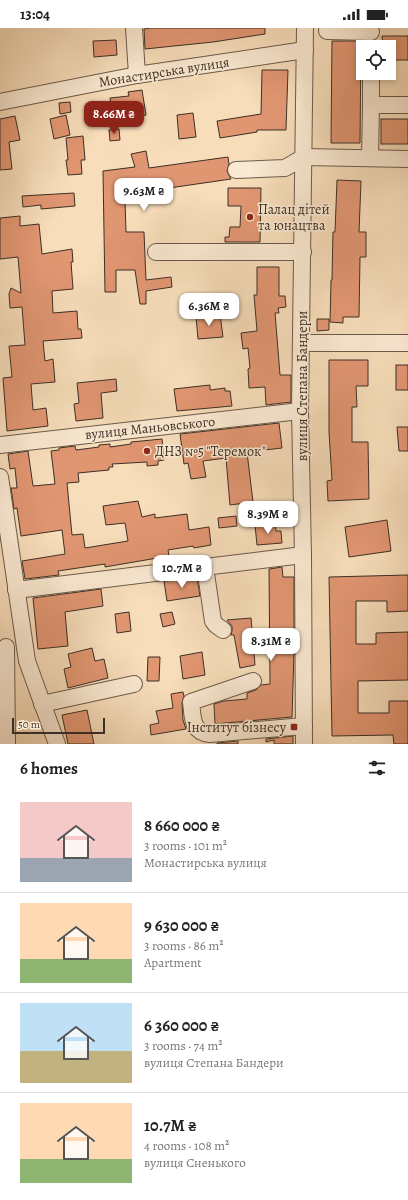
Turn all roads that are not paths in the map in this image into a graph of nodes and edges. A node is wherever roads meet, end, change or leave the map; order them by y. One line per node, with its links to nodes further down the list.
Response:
1 (134, 28): 6 (street)
2 (304, 28): 5 (street, вулиця Степана Бандери)
3 (328, 31): 4 (street)
4 (372, 36)
5 (304, 50): 6 (street, Монастирська вулиця); 11 (street, вулиця Степана Бандери)
6 (137, 75): 8 (street, Монастирська вулиця)
7 (371, 80): 9 (street)
8 (0, 102)
9 (371, 105): 10 (street); 12 (street)
10 (408, 105)
11 (304, 156): 12 (street); 14 (street); 16 (street, вулиця Степана Бандери)
12 (370, 158): 13 (street)
13 (408, 159)
14 (236, 170)
15 (156, 252): 16 (street)
16 (303, 252): 17 (street, вулиця Степана Бандери)
17 (301, 343): 18 (street); 19 (street, вулиця Степана Бандери)
18 (408, 343)
19 (300, 411): 20 (street, вулиця Маньовського); 23 (street, вулиця Степана Бандери)
20 (0, 445)
21 (0, 477): 22 (street)
22 (1, 497): 25 (street)
23 (303, 555): 24 (street); 32 (street, вулиця Степана Бандери)
24 (205, 567): 25 (street); 26 (street)
25 (16, 590): 28 (street)
26 (223, 630)
27 (3, 647): 28 (street); 33 (street)
28 (25, 647): 31 (street)
29 (253, 680): 32 (street)
30 (134, 684): 31 (street)
31 (42, 704): 34 (street)
32 (304, 726): 35 (street, вулиця Степана Бандери)
33 (7, 744)
34 (57, 744)
35 (304, 744)

